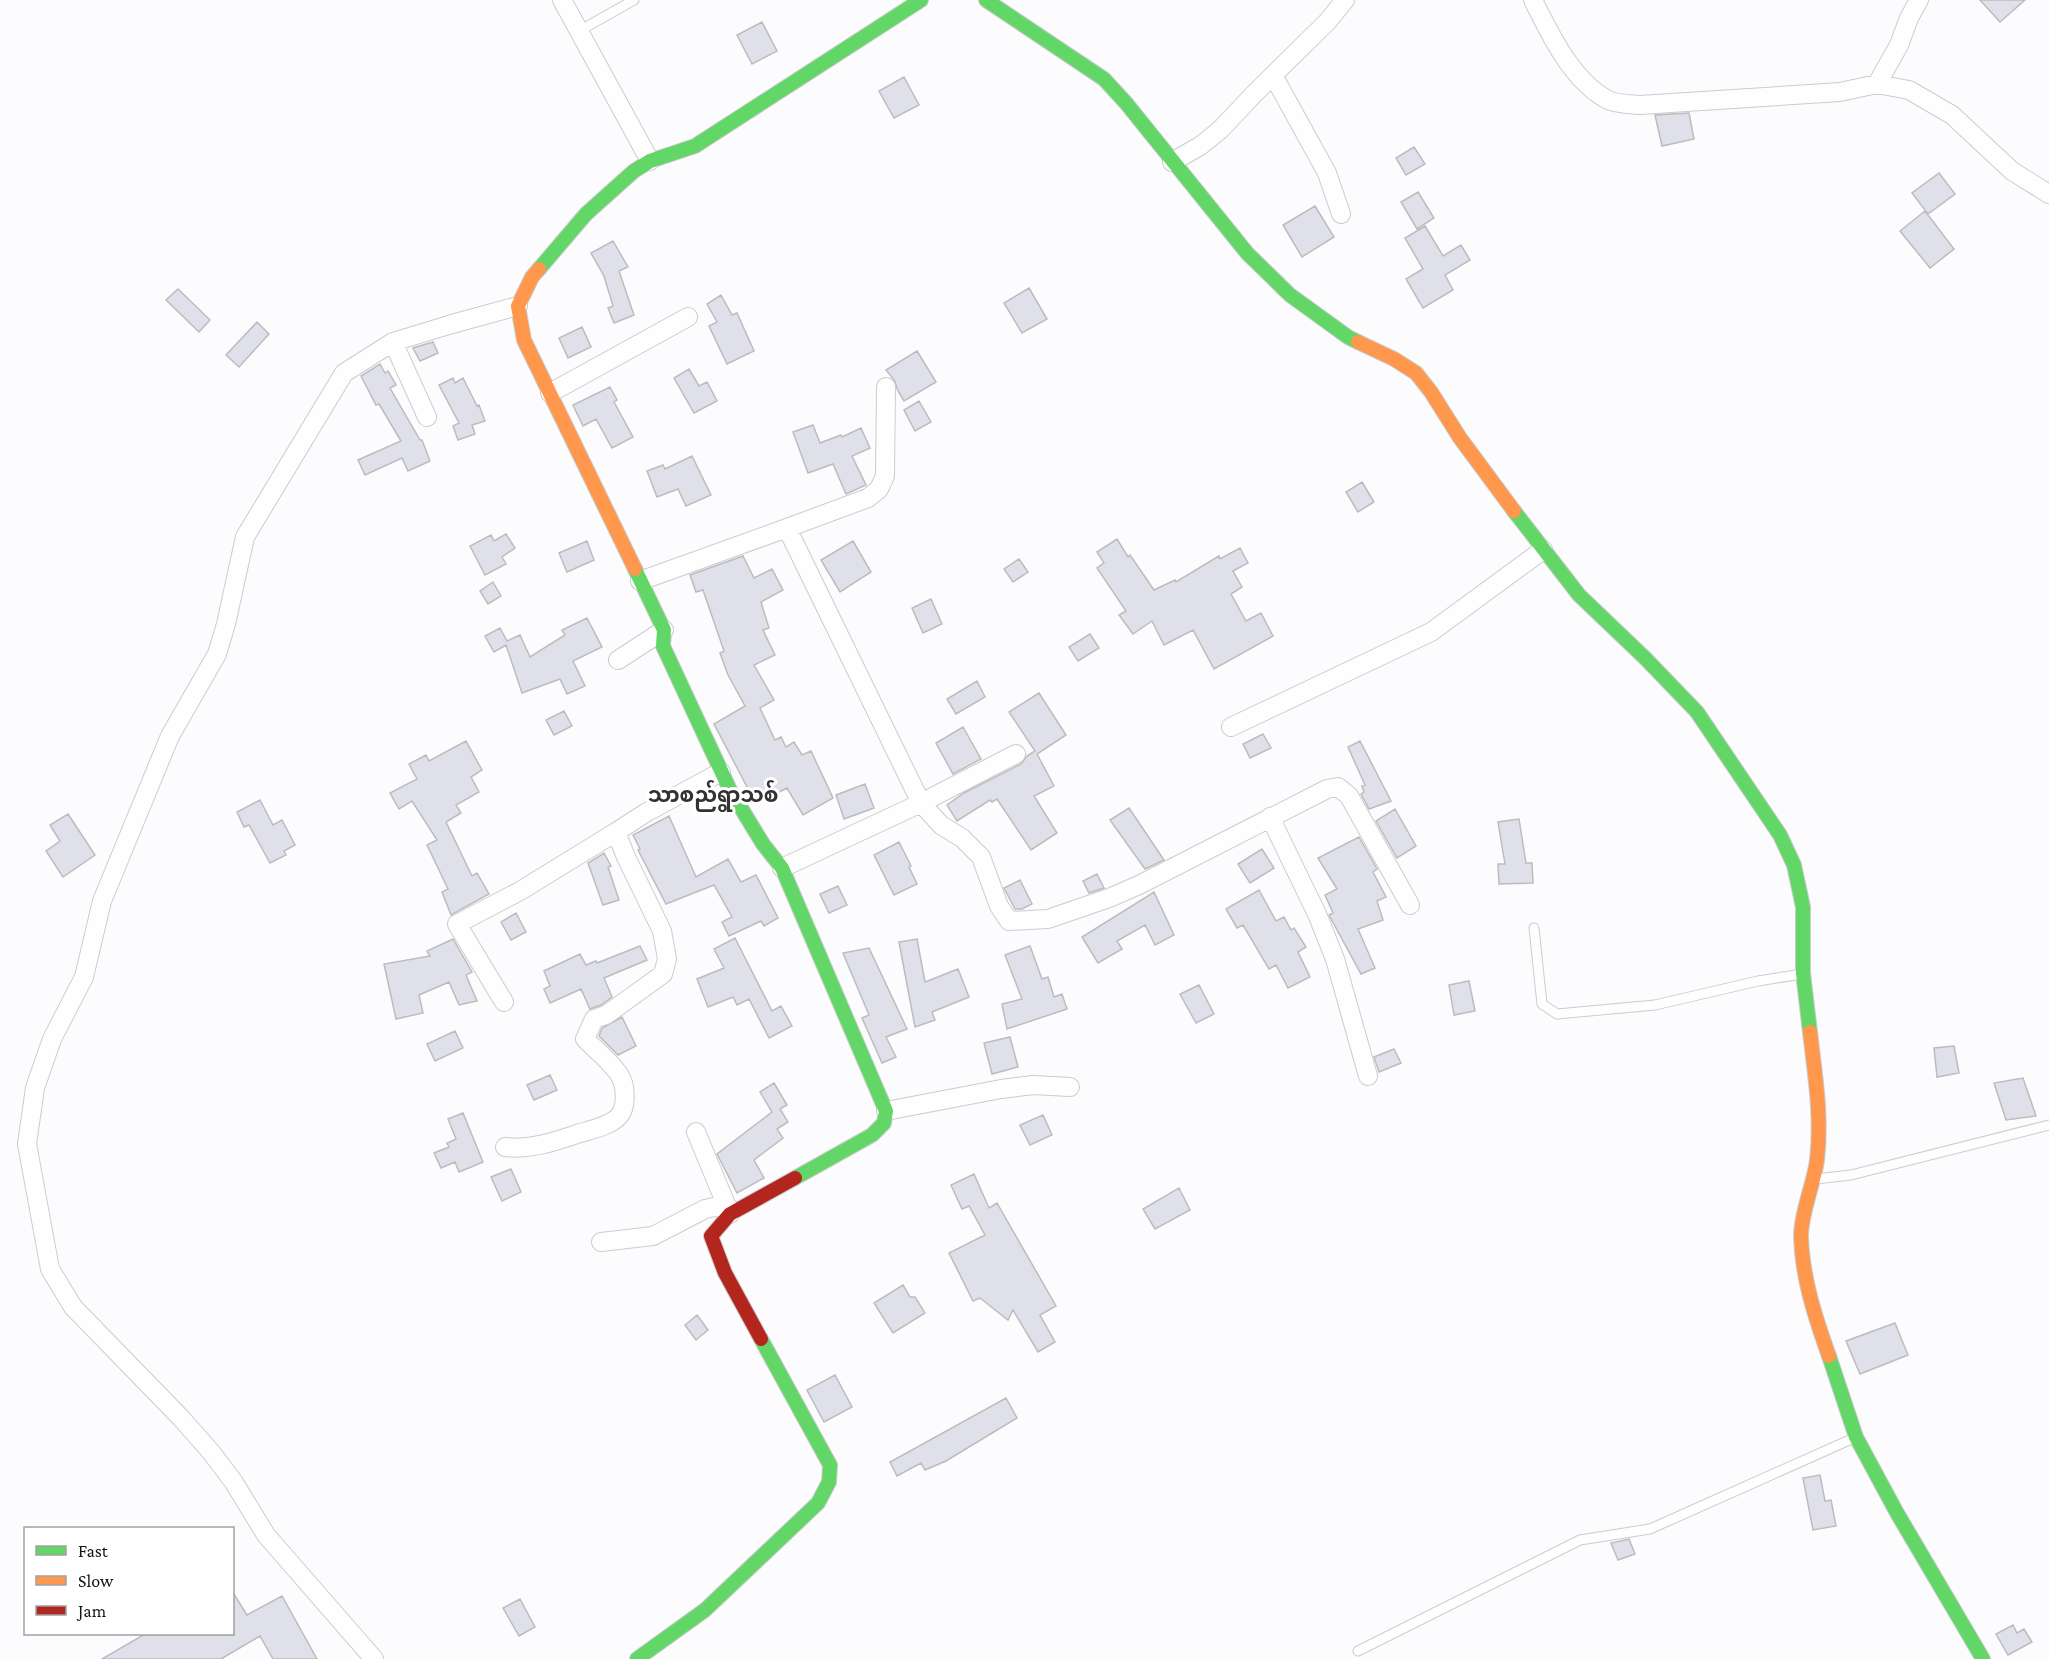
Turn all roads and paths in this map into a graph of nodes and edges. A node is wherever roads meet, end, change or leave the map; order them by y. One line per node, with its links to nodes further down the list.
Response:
1 (562, 0): 8 (street)
2 (634, 0): 8 (lane)
3 (921, 0): 11 (street)
4 (986, 0): 12 (street)
5 (1345, 0): 9 (street)
6 (1533, 0): 10 (street)
7 (1919, 0): 10 (street)
8 (579, 31): 11 (street)
9 (1273, 75): 12 (street); 14 (street)
10 (1877, 84): 13 (street)
11 (650, 161): 15 (street)
12 (1172, 162): 22 (street)
13 (2049, 194)
14 (1341, 214)
15 (518, 306): 17 (street); 19 (street)
16 (688, 317): 19 (street)
17 (393, 342): 20 (street); 48 (street)
18 (886, 387): 21 (street)
19 (550, 393): 23 (street)
20 (427, 417)
21 (787, 528): 23 (street); 29 (street)
22 (1543, 550): 26 (street); 35 (street)
23 (640, 581): 24 (street)
24 (664, 630): 25 (street); 28 (street)
25 (618, 660)
26 (1231, 727)
27 (1016, 754): 29 (street)
28 (721, 772): 31 (street); 32 (street)
29 (921, 802): 30 (street); 32 (street)
30 (1270, 817): 33 (street); 37 (street)
31 (616, 832): 36 (street); 42 (street)
32 (782, 868): 39 (street)
33 (1410, 905)
34 (1534, 928): 35 (lane)
35 (1803, 973): 43 (street)
36 (504, 1002)
37 (1368, 1076)
38 (1070, 1087): 39 (street)
39 (886, 1111): 44 (street)
40 (2049, 1125): 43 (lane)
41 (696, 1132): 44 (street)
42 (505, 1147)
43 (1813, 1179): 46 (street)
44 (729, 1211): 45 (street); 49 (street)
45 (602, 1242)
46 (1856, 1437): 47 (lane); 50 (street)
47 (1358, 1651)
48 (374, 1659)
49 (637, 1659)
50 (1983, 1659)

